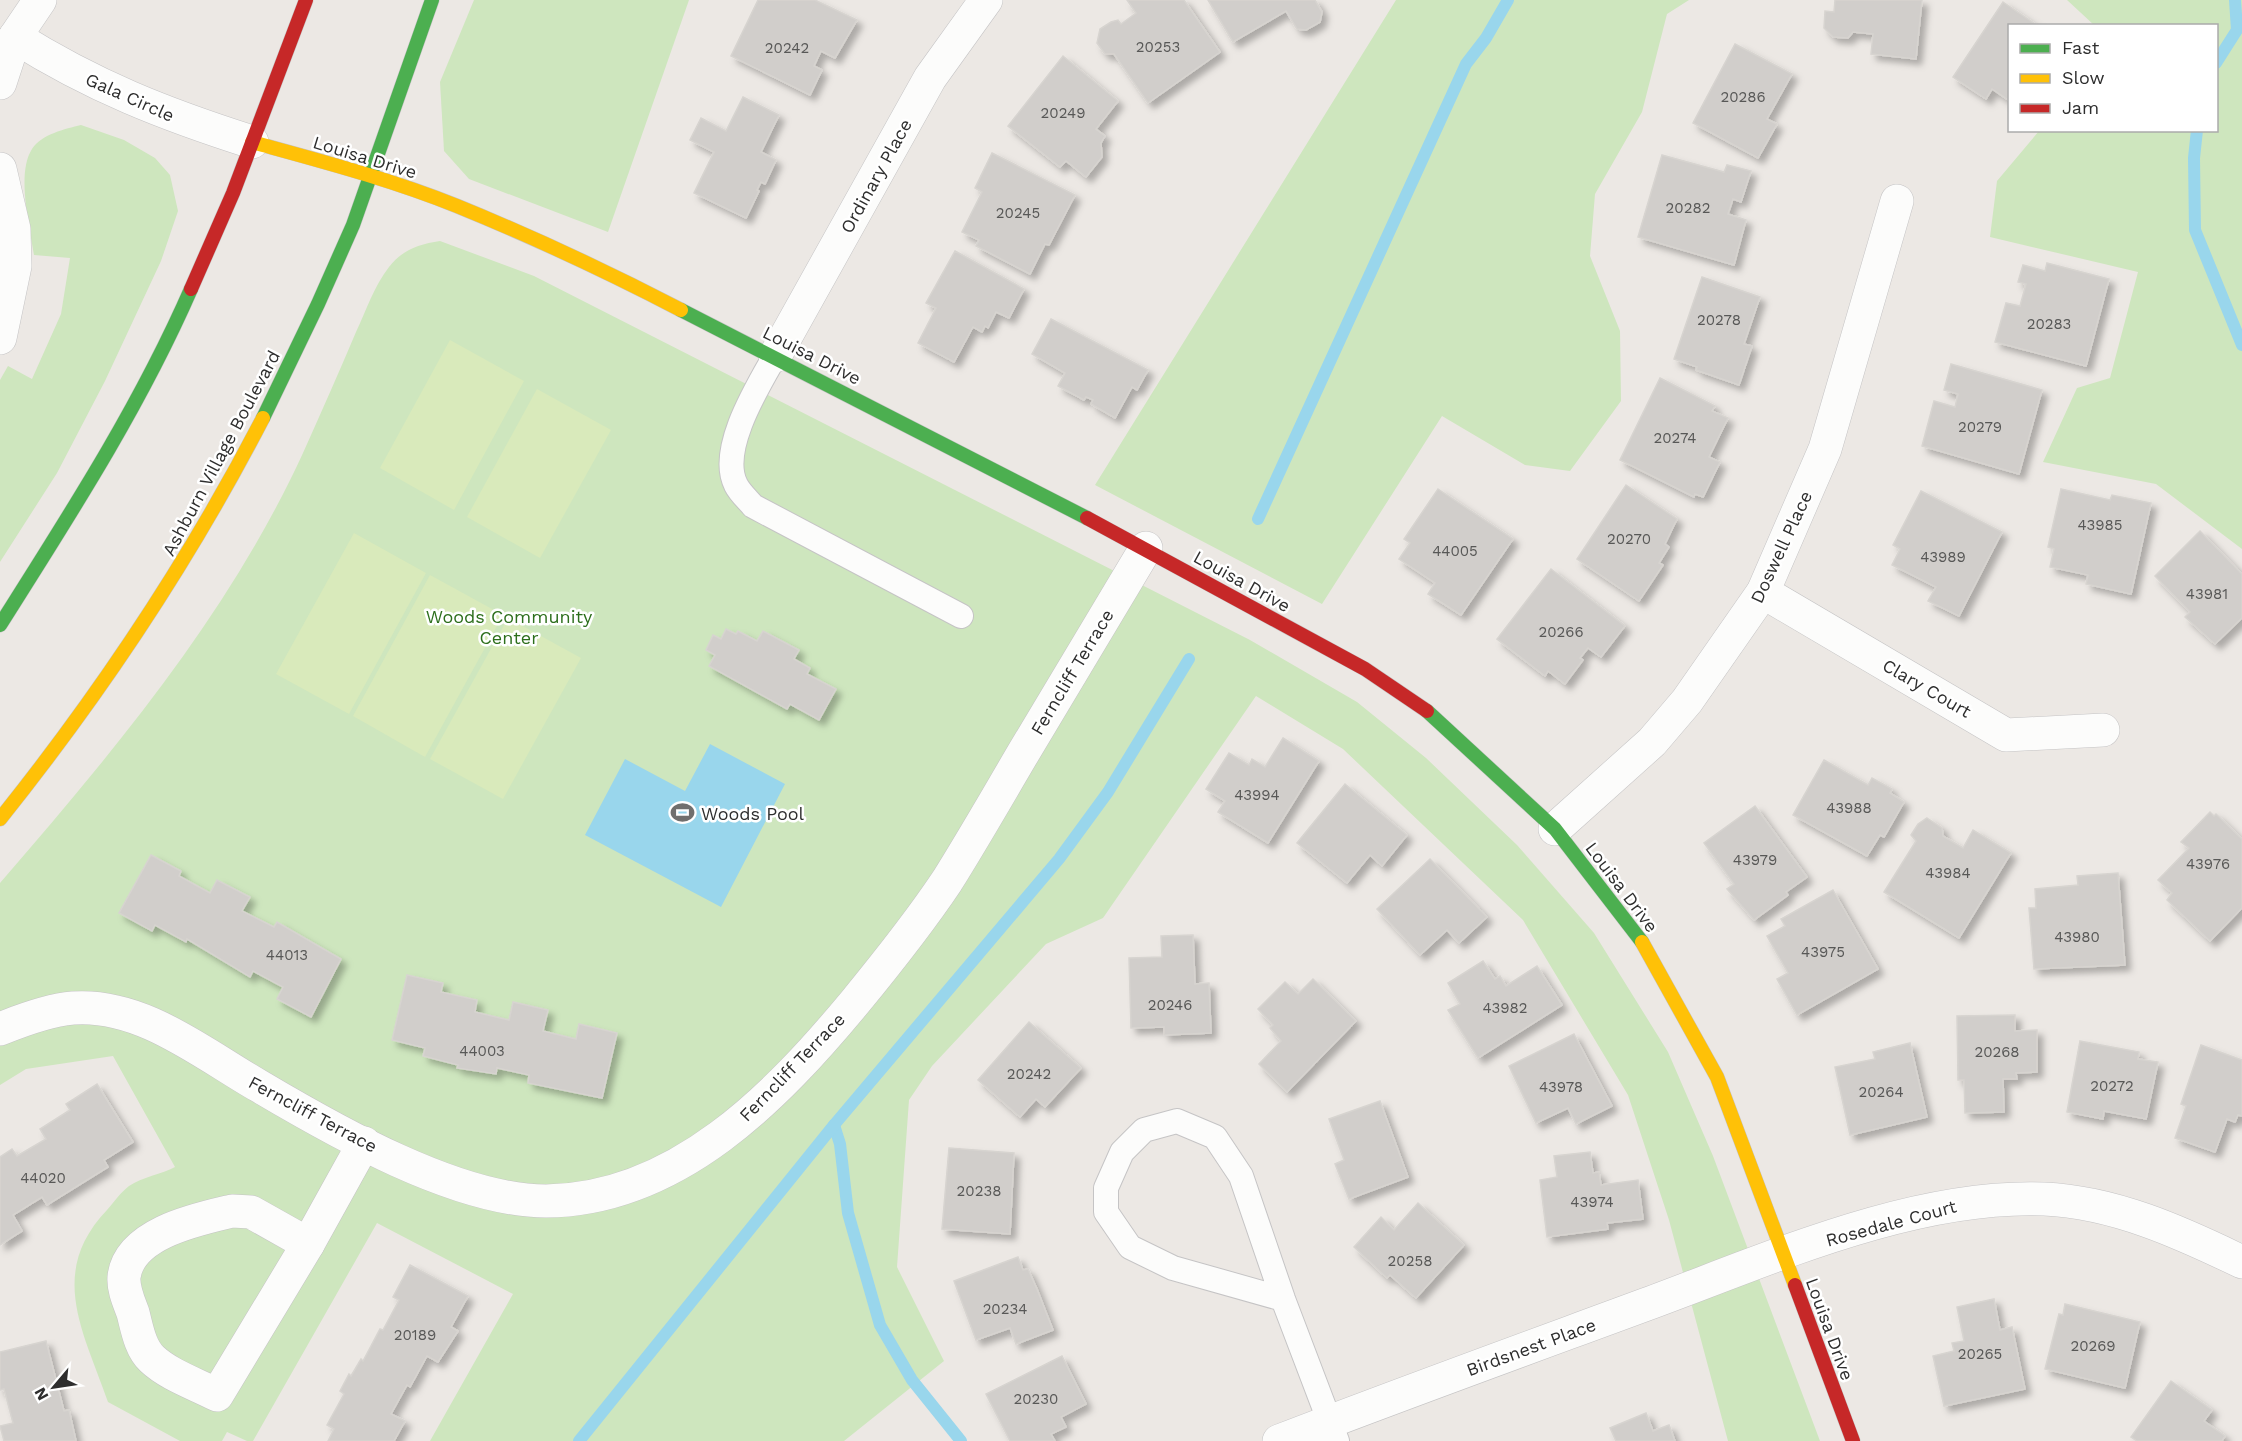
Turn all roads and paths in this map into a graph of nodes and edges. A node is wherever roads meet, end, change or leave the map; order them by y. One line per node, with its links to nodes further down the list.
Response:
1 (40, 0): 5 (street)
2 (306, 0): 7 (street)
3 (432, 0): 9 (street, Ashburn Village Boulevard)
4 (986, 0): 12 (street, Ordinary Place)
5 (15, 37): 6 (street); 7 (street, Gala Circle)
6 (0, 83)
7 (252, 142): 9 (street, Louisa Drive); 16 (street)
8 (0, 169): 11 (street)
9 (372, 176): 12 (street, Louisa Drive); 18 (street, Ashburn Village Boulevard)
10 (1897, 201): 14 (street, Doswell Place)
11 (0, 338)
12 (775, 356): 13 (street, Louisa Drive); 15 (lane)
13 (1146, 548): 19 (street, Louisa Drive); 21 (street, Ferncliff Terrace)
14 (1763, 592): 17 (street, Clary Court); 19 (street, Doswell Place)
15 (961, 616)
16 (0, 625)
17 (2103, 729)
18 (0, 819)
19 (1555, 829): 23 (street, Louisa Drive)
20 (0, 1029): 21 (street, Ferncliff Terrace)
21 (364, 1143): 22 (street)
22 (308, 1244): 22 (street)
23 (1783, 1254): 24 (street, Rosedale Court); 26 (street, Birdsnest Place); 28 (street, Louisa Drive)
24 (2242, 1262)
25 (1283, 1299): 25 (lane); 26 (lane)
26 (1333, 1431): 27 (street, Birdsnest Place)
27 (1279, 1441)
28 (1853, 1441)

